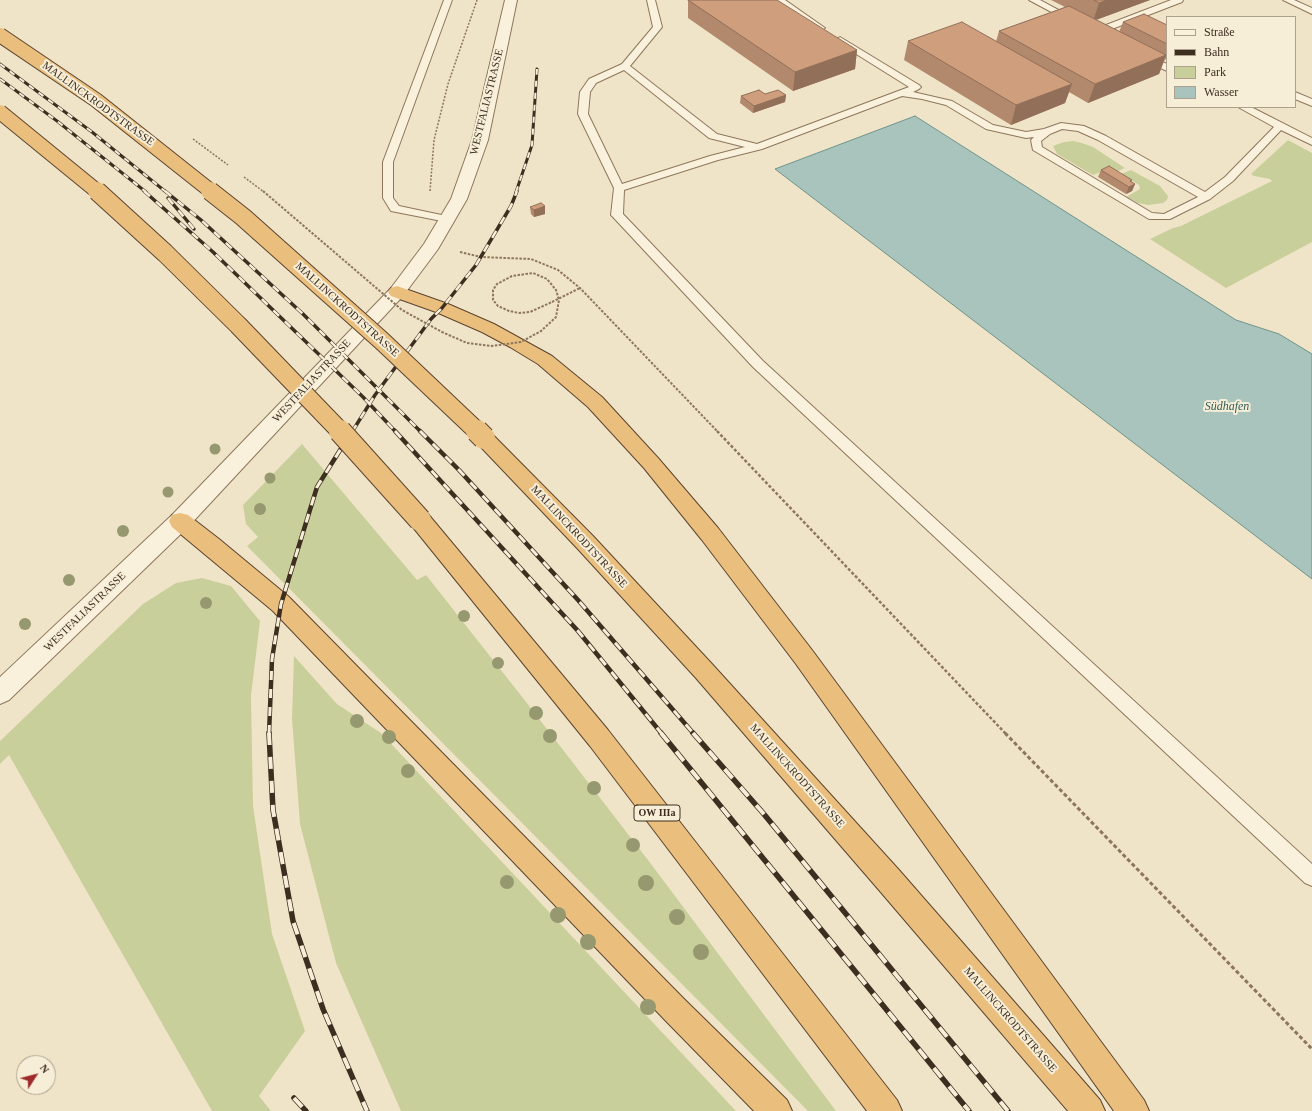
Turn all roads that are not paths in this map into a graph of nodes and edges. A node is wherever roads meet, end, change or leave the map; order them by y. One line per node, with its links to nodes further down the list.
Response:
1 (448, 0): 28 (lane)
2 (511, 0): 28 (street, WESTFALIASTRASSE)
3 (650, 0): 15 (lane)
4 (779, 0): 17 (lane)
5 (1033, 0): 11 (lane)
6 (1179, 0): 9 (lane)
7 (1287, 0): 8 (lane)
8 (1312, 11)
9 (1134, 17): 10 (lane); 11 (lane)
10 (1147, 23)
11 (1089, 28): 13 (lane)
12 (0, 35): 35 (highway, MALLINCKRODTSTRASSE, bridge)
13 (1110, 39)
14 (1139, 54): 16 (lane)
15 (625, 66): 25 (lane); 26 (lane)
16 (1166, 68)
17 (899, 93): 23 (lane); 25 (lane)
18 (1296, 95): 19 (lane)
19 (1312, 103)
20 (1245, 108): 22 (lane)
21 (0, 112): 34 (highway, OW IIIa, bridge)
22 (1280, 126): 24 (lane); 27 (lane)
23 (1046, 132): 27 (lane); 27 (lane)
24 (1312, 142)
25 (758, 147): 26 (lane)
26 (619, 188): 32 (lane)
27 (1206, 197)
28 (447, 219): 29 (street, WESTFALIASTRASSE)
29 (397, 292): 30 (street, WESTFALIASTRASSE); 36 (highway)
30 (180, 521): 31 (street, WESTFALIASTRASSE); 33 (highway)
31 (0, 693)
32 (1312, 877)
33 (776, 1111)
34 (886, 1111)
35 (1089, 1111)
36 (1133, 1111)

